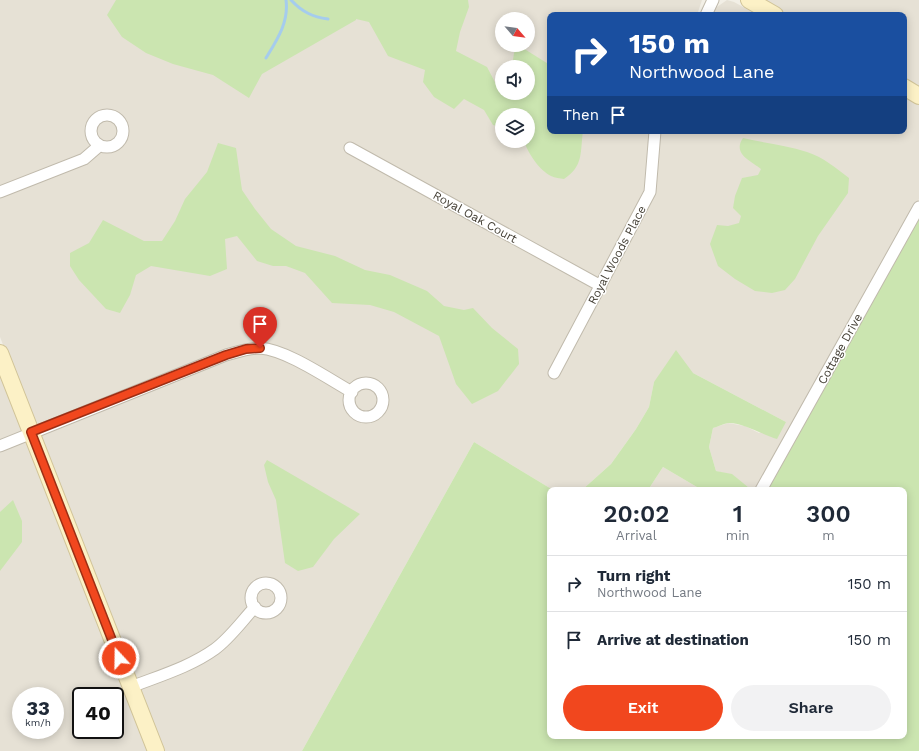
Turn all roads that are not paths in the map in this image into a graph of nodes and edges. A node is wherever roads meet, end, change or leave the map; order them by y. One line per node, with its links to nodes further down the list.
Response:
1 (713, 0): 3 (street)
2 (749, 0): 4 (street)
3 (707, 12)
4 (771, 12)
5 (907, 89): 6 (street)
6 (919, 96)
7 (655, 134): 12 (street, Royal Woods Place)
8 (99, 146): 10 (street)
9 (350, 148): 12 (street, Royal Oak Court)
10 (0, 192)
11 (919, 207): 18 (street, Cottage Drive)
12 (601, 286): 14 (street, Royal Woods Place)
13 (0, 353): 16 (street)
14 (554, 373)
15 (352, 392): 16 (street)
16 (31, 432): 17 (street); 20 (street)
17 (0, 446)
18 (763, 487)
19 (255, 607): 20 (street)
20 (131, 687): 21 (street)
21 (156, 751)

